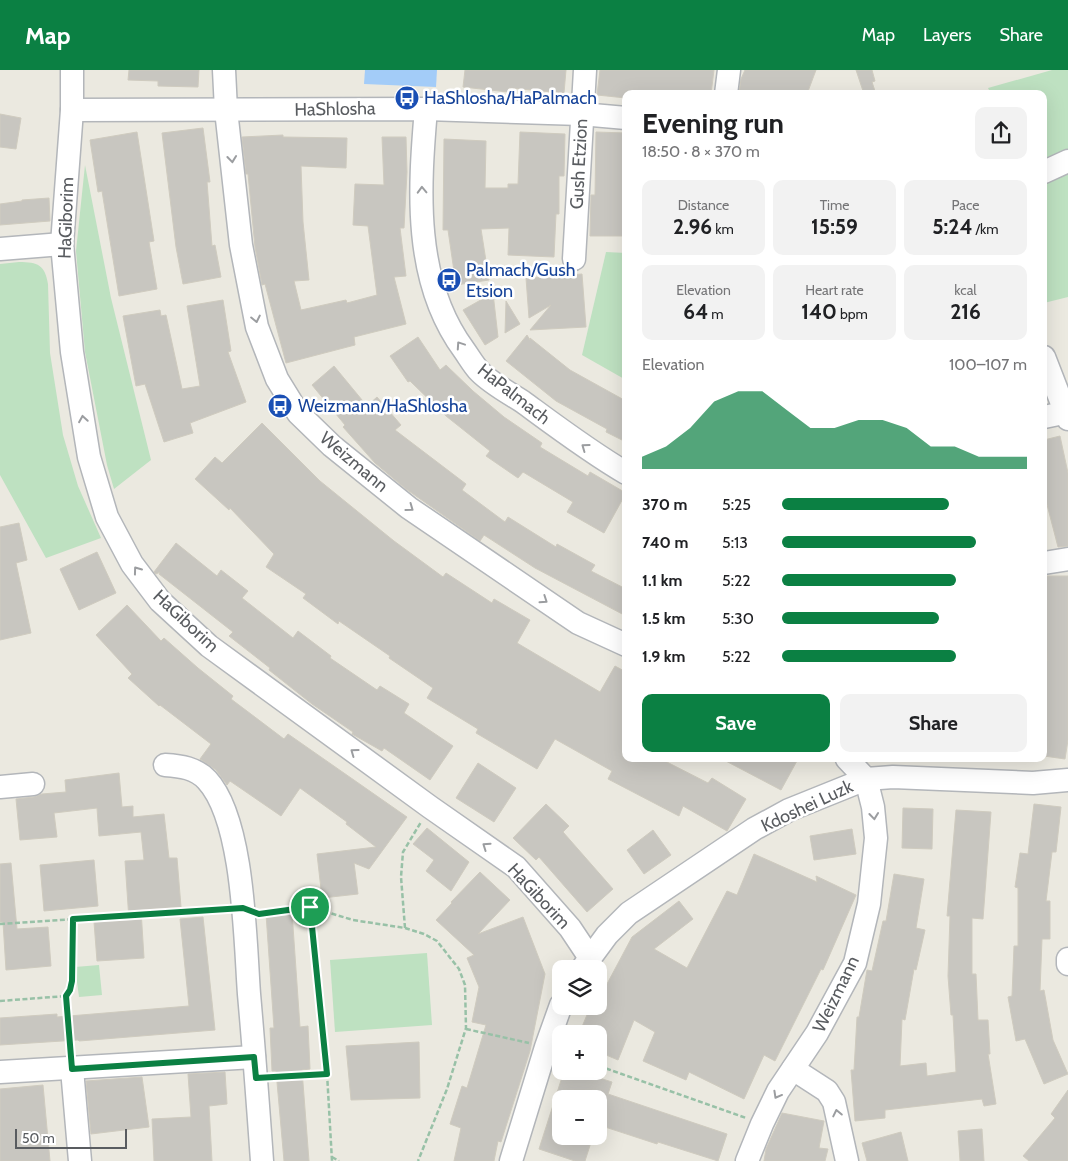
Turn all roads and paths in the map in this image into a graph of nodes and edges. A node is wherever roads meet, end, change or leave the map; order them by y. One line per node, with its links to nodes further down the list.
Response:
1 (72, 70): 7 (street, HaGiborim)
2 (224, 70): 8 (street, Weizmann)
3 (585, 70): 9 (street, Gush Etzion)
4 (729, 70): 5 (street)
5 (726, 90)
6 (426, 109): 8 (street, HaShlosha); 9 (street, HaShlosha); 19 (street, HaPalmach, one-way to 6)
7 (72, 110): 8 (street, HaShlosha); 13 (street, HaGiborim)
8 (226, 110): 22 (street, Weizmann, one-way to 22)
9 (581, 114): 10 (street, HaShlosha); 15 (street, Gush Etzion)
10 (622, 118)
11 (1068, 161): 12 (street)
12 (1047, 171)
13 (62, 244): 14 (street); 29 (street, HaGiborim, one-way to 13)
14 (0, 249)
15 (574, 259)
16 (1047, 365): 17 (street)
17 (1067, 415): 18 (street)
18 (1047, 417)
19 (622, 471)
20 (1068, 559): 21 (street)
21 (1047, 562)
22 (622, 643)
23 (850, 762): 25 (street, Weizmann)
24 (166, 765): 31 (street)
25 (866, 779): 26 (street, Kdoshei Luzk); 37 (street, Kdoshei Luzk); 47 (street, Weizmann, one-way to 47)
26 (1068, 780)
27 (33, 784): 28 (street)
28 (0, 787)
29 (430, 807): 34 (path); 36 (street, HaGiborim, one-way to 29)
30 (310, 907): 31 (path); 34 (path); 49 (path)
31 (243, 908): 32 (path); 44 (street)
32 (73, 919): 33 (path); 39 (path)
33 (0, 924)
34 (405, 928): 42 (path)
35 (1068, 958): 38 (street)
36 (585, 960)
37 (588, 960)
38 (1068, 964)
39 (66, 996): 40 (path); 45 (path)
40 (0, 1000)
41 (557, 1015): 43 (street)
42 (466, 1028): 43 (path); 55 (path)
43 (546, 1047): 56 (street)
44 (255, 1068): 45 (street); 49 (path); 53 (street)
45 (72, 1069): 48 (street); 52 (street)
46 (607, 1069): 50 (path)
47 (793, 1069): 50 (street, Weizmann, one-way to 50); 58 (street, one-way to 47)
48 (0, 1072)
49 (327, 1074): 51 (path)
50 (762, 1124): 57 (street, Weizmann)
51 (332, 1159): 54 (path)
52 (80, 1161)
53 (262, 1161)
54 (339, 1161)
55 (418, 1161)
56 (511, 1161)
57 (747, 1161)
58 (847, 1161)

